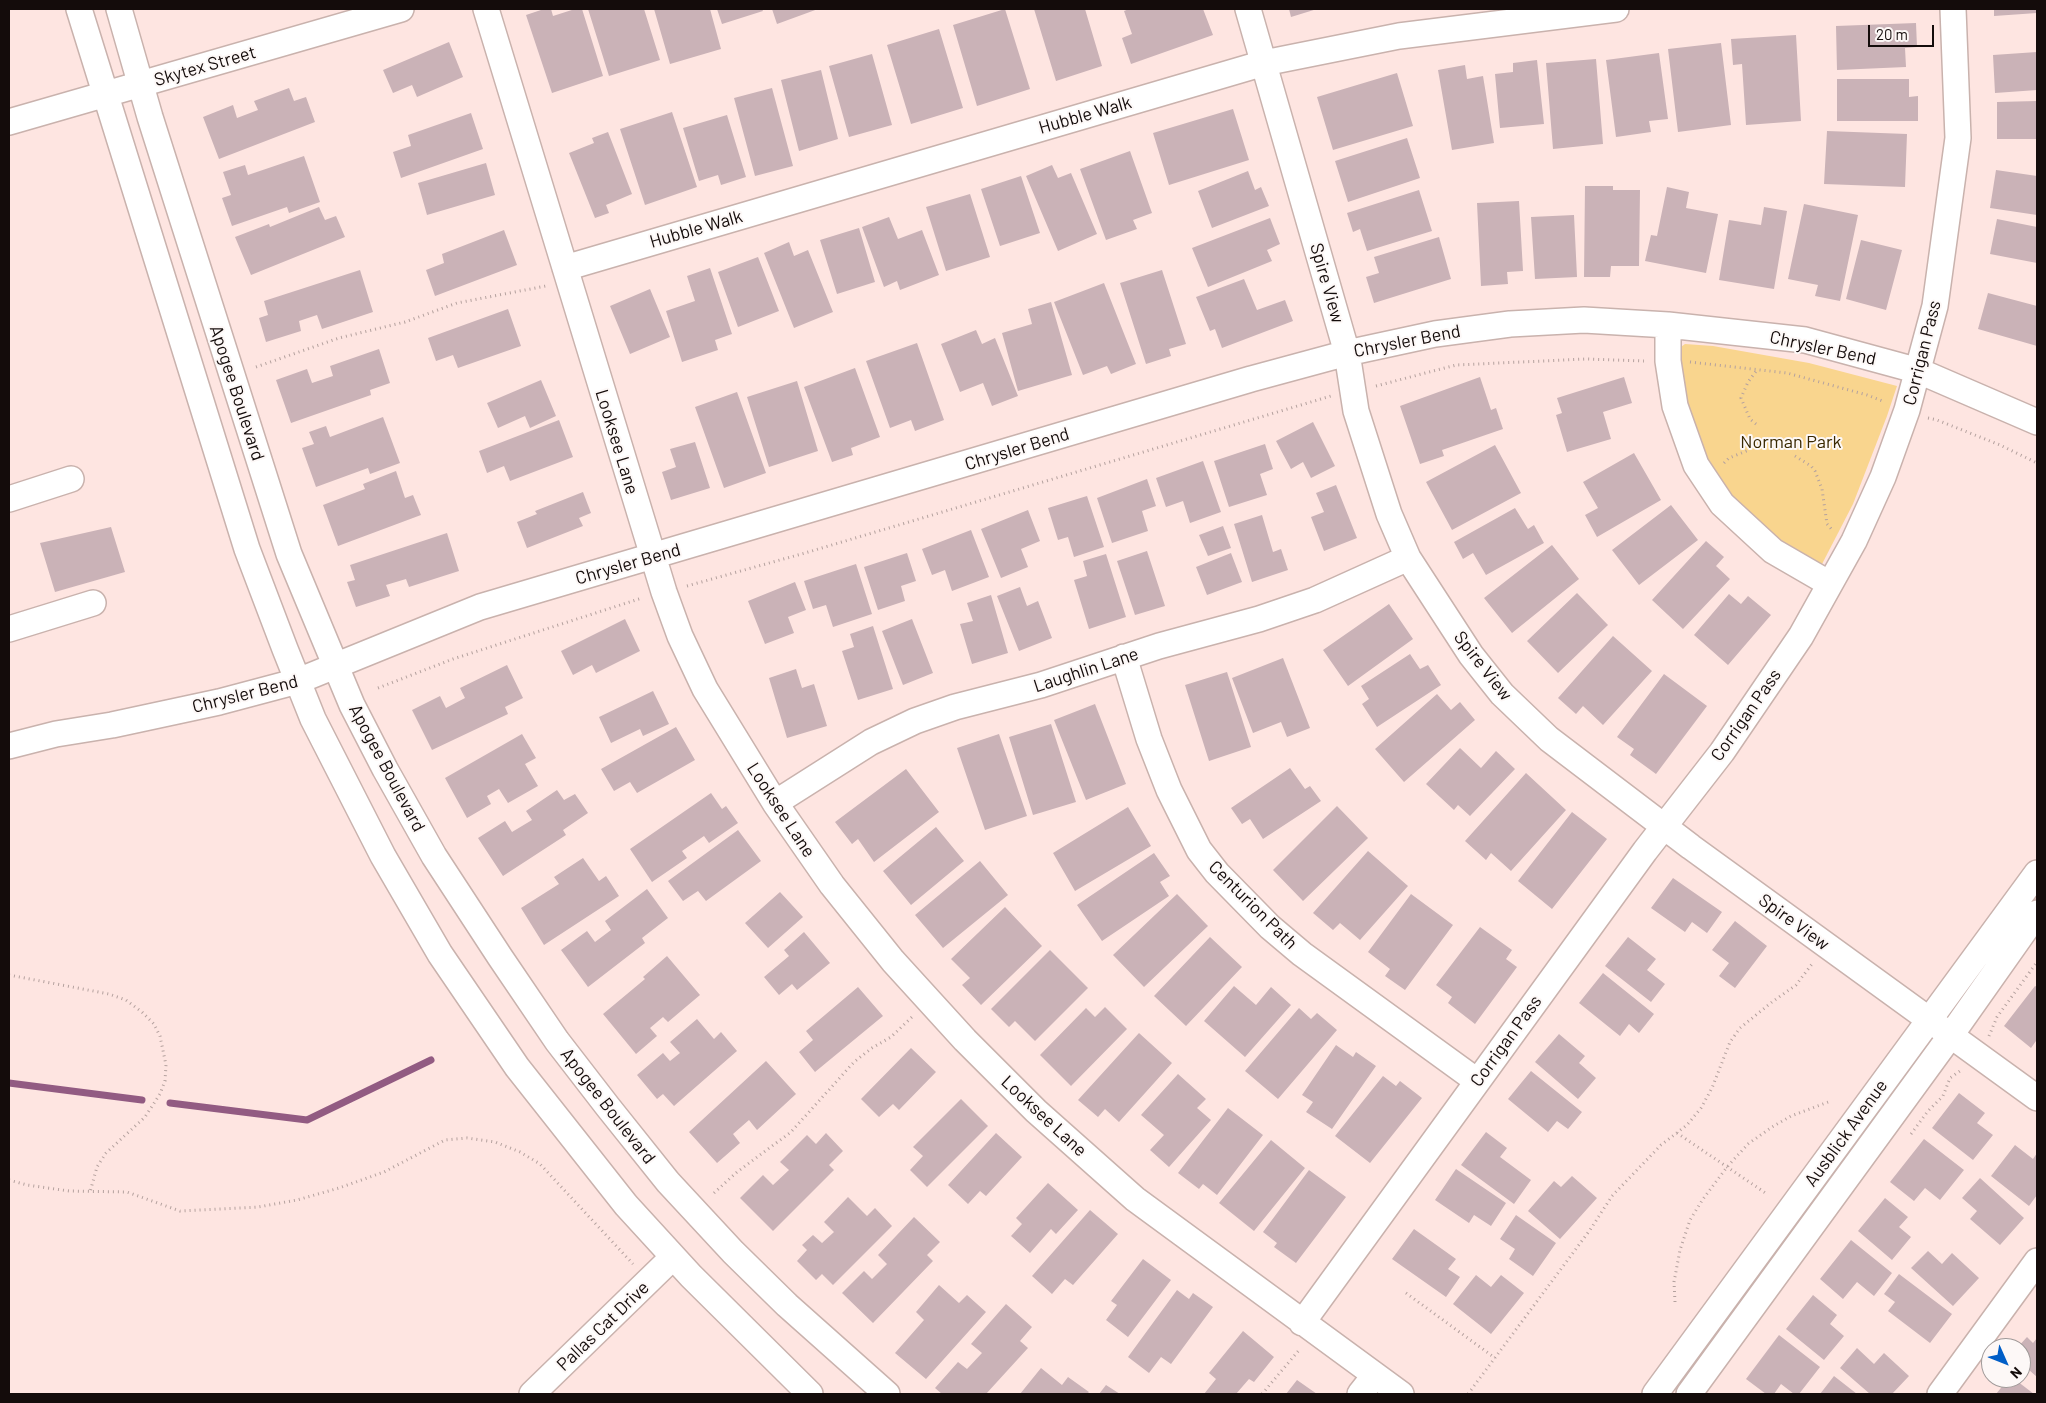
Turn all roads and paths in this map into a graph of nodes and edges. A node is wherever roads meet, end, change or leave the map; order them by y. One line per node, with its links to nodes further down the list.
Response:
1 (79, 9): 10 (street, Apogee Boulevard)
2 (119, 9): 9 (street, Apogee Boulevard)
3 (401, 9): 9 (street, Skytex Street)
4 (486, 9): 12 (street, Looksee Lane)
5 (1248, 9): 8 (street, Spire View)
6 (1616, 9): 8 (street, Hubble Walk)
7 (1953, 9): 19 (street, Corrigan Pass)
8 (1264, 63): 12 (street, Hubble Walk); 15 (street, Spire View)
9 (141, 85): 10 (street, Skytex Street); 41 (street, Apogee Boulevard)
10 (106, 94): 11 (street, Skytex Street); 42 (street, Apogee Boulevard)
11 (9, 122)
12 (565, 268): 33 (street, Looksee Lane)
13 (546, 286): 17 (path)
14 (1668, 325): 15 (street, Chrysler Bend); 16 (street); 19 (street, Chrysler Bend)
15 (1347, 353): 33 (street, Chrysler Bend); 34 (street, Spire View)
16 (1668, 361): 18 (path); 20 (path); 29 (street)
17 (256, 367)
18 (1757, 370): 22 (path); 25 (path)
19 (1919, 371): 24 (street, Chrysler Bend); 35 (street, Corrigan Pass)
20 (1373, 387)
21 (1337, 394): 36 (path)
22 (1890, 404)
23 (1924, 417): 28 (path)
24 (2037, 422)
25 (1756, 424)
26 (1749, 450): 29 (path)
27 (1795, 456): 32 (path)
28 (2037, 463)
29 (1704, 476): 35 (street)
30 (72, 479): 31 (street)
31 (9, 499)
32 (1835, 531)
33 (652, 557): 41 (street, Chrysler Bend); 45 (street, Looksee Lane)
34 (1408, 558): 40 (street, Laughlin Lane); 46 (street, Spire View)
35 (1830, 584): 46 (street, Corrigan Pass)
36 (681, 587)
37 (645, 597): 43 (path)
38 (93, 603): 39 (street)
39 (9, 629)
40 (1124, 657): 45 (street, Laughlin Lane); 56 (street, Centurion Path)
41 (337, 666): 42 (street, Chrysler Bend); 75 (street, Apogee Boulevard)
42 (298, 681): 44 (street, Chrysler Bend); 65 (street, Apogee Boulevard)
43 (378, 688)
44 (9, 746)
45 (775, 803): 70 (street, Looksee Lane)
46 (1664, 826): 53 (street, Spire View); 56 (street, Corrigan Pass)
47 (2037, 873): 53 (street, Ausblick Avenue)
48 (2037, 913): 54 (street, Ausblick Avenue)
49 (2037, 962): 55 (path)
50 (1814, 963): 59 (path)
51 (9, 975): 62 (path)
52 (914, 1015): 63 (path)
53 (1929, 1021): 54 (street, Spire View); 80 (street, Ausblick Avenue)
54 (1952, 1035): 57 (street, Spire View); 81 (street, Ausblick Avenue)
55 (1989, 1036)
56 (1477, 1082): 70 (street, Corrigan Pass)
57 (2037, 1098)
58 (1831, 1101): 60 (path)
59 (1677, 1132): 60 (path); 71 (path)
60 (1727, 1167): 64 (path); 69 (path)
61 (9, 1180): 62 (path)
62 (90, 1192): 67 (path)
63 (714, 1193)
64 (1767, 1194)
65 (673, 1257): 73 (street, Pallas Cat Drive); 74 (street, Apogee Boulevard)
66 (2037, 1261): 82 (street)
67 (636, 1267)
68 (1406, 1293): 71 (path)
69 (1675, 1302)
70 (1302, 1334): 72 (street, Looksee Lane); 76 (path)
71 (1495, 1358): 79 (path)
72 (1375, 1375): 77 (street); 78 (street, Looksee Lane)
73 (532, 1394)
74 (810, 1394)
75 (887, 1394)
76 (1262, 1394)
77 (1360, 1394)
78 (1401, 1394)
79 (1468, 1394)
80 (1655, 1394)
81 (1689, 1394)
82 (1940, 1394)

